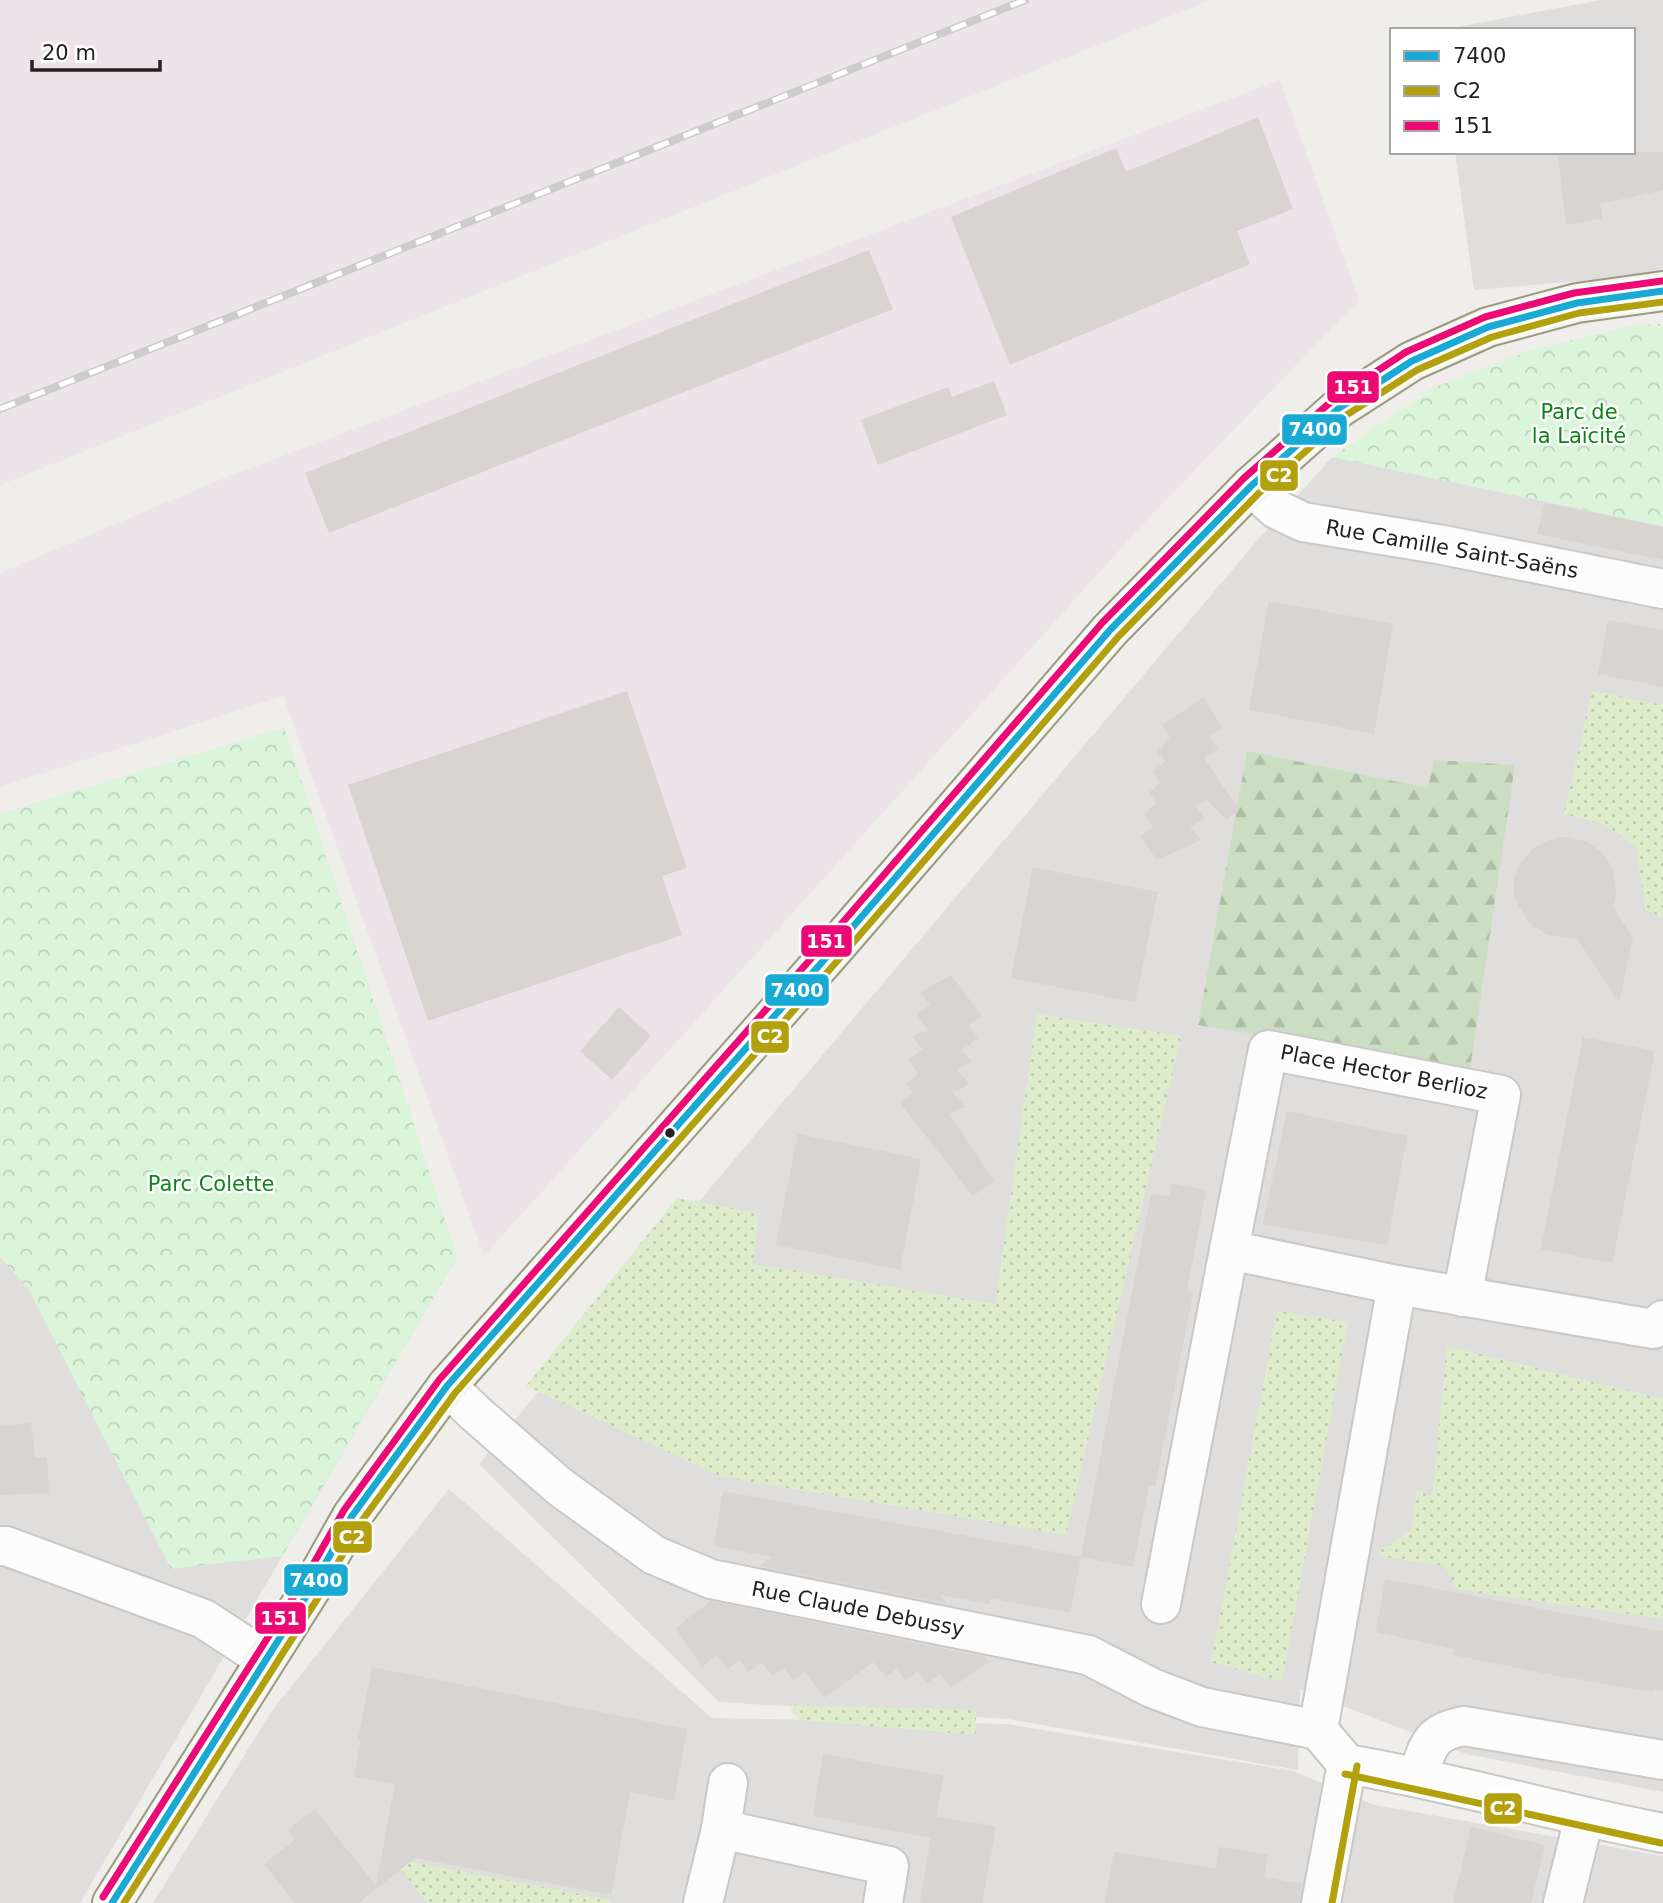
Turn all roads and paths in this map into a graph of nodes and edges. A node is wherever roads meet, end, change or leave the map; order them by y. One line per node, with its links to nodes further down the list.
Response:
1 (1663, 291): 2 (street)
2 (1251, 486): 3 (street, Rue Camille Saint-Saëns); 8 (street)
3 (1663, 589)
4 (1230, 1250): 5 (street); 6 (street, Place Hector Berlioz); 10 (street)
5 (1397, 1285): 6 (street); 12 (street)
6 (1462, 1297): 7 (street)
7 (1663, 1320)
8 (447, 1386): 11 (street); 12 (street, Rue Claude Debussy)
9 (0, 1546): 11 (street)
10 (1161, 1604)
11 (265, 1659): 20 (street)
12 (1318, 1730): 14 (street)
13 (1663, 1760): 15 (street)
14 (1347, 1764): 15 (street); 23 (street)
15 (1418, 1776): 17 (street)
16 (728, 1783): 18 (street)
17 (1584, 1818): 19 (street); 24 (street)
18 (721, 1829): 21 (street); 22 (street)
19 (1663, 1833)
20 (112, 1903)
21 (703, 1903)
22 (883, 1903)
23 (1321, 1903)
24 (1563, 1903)

